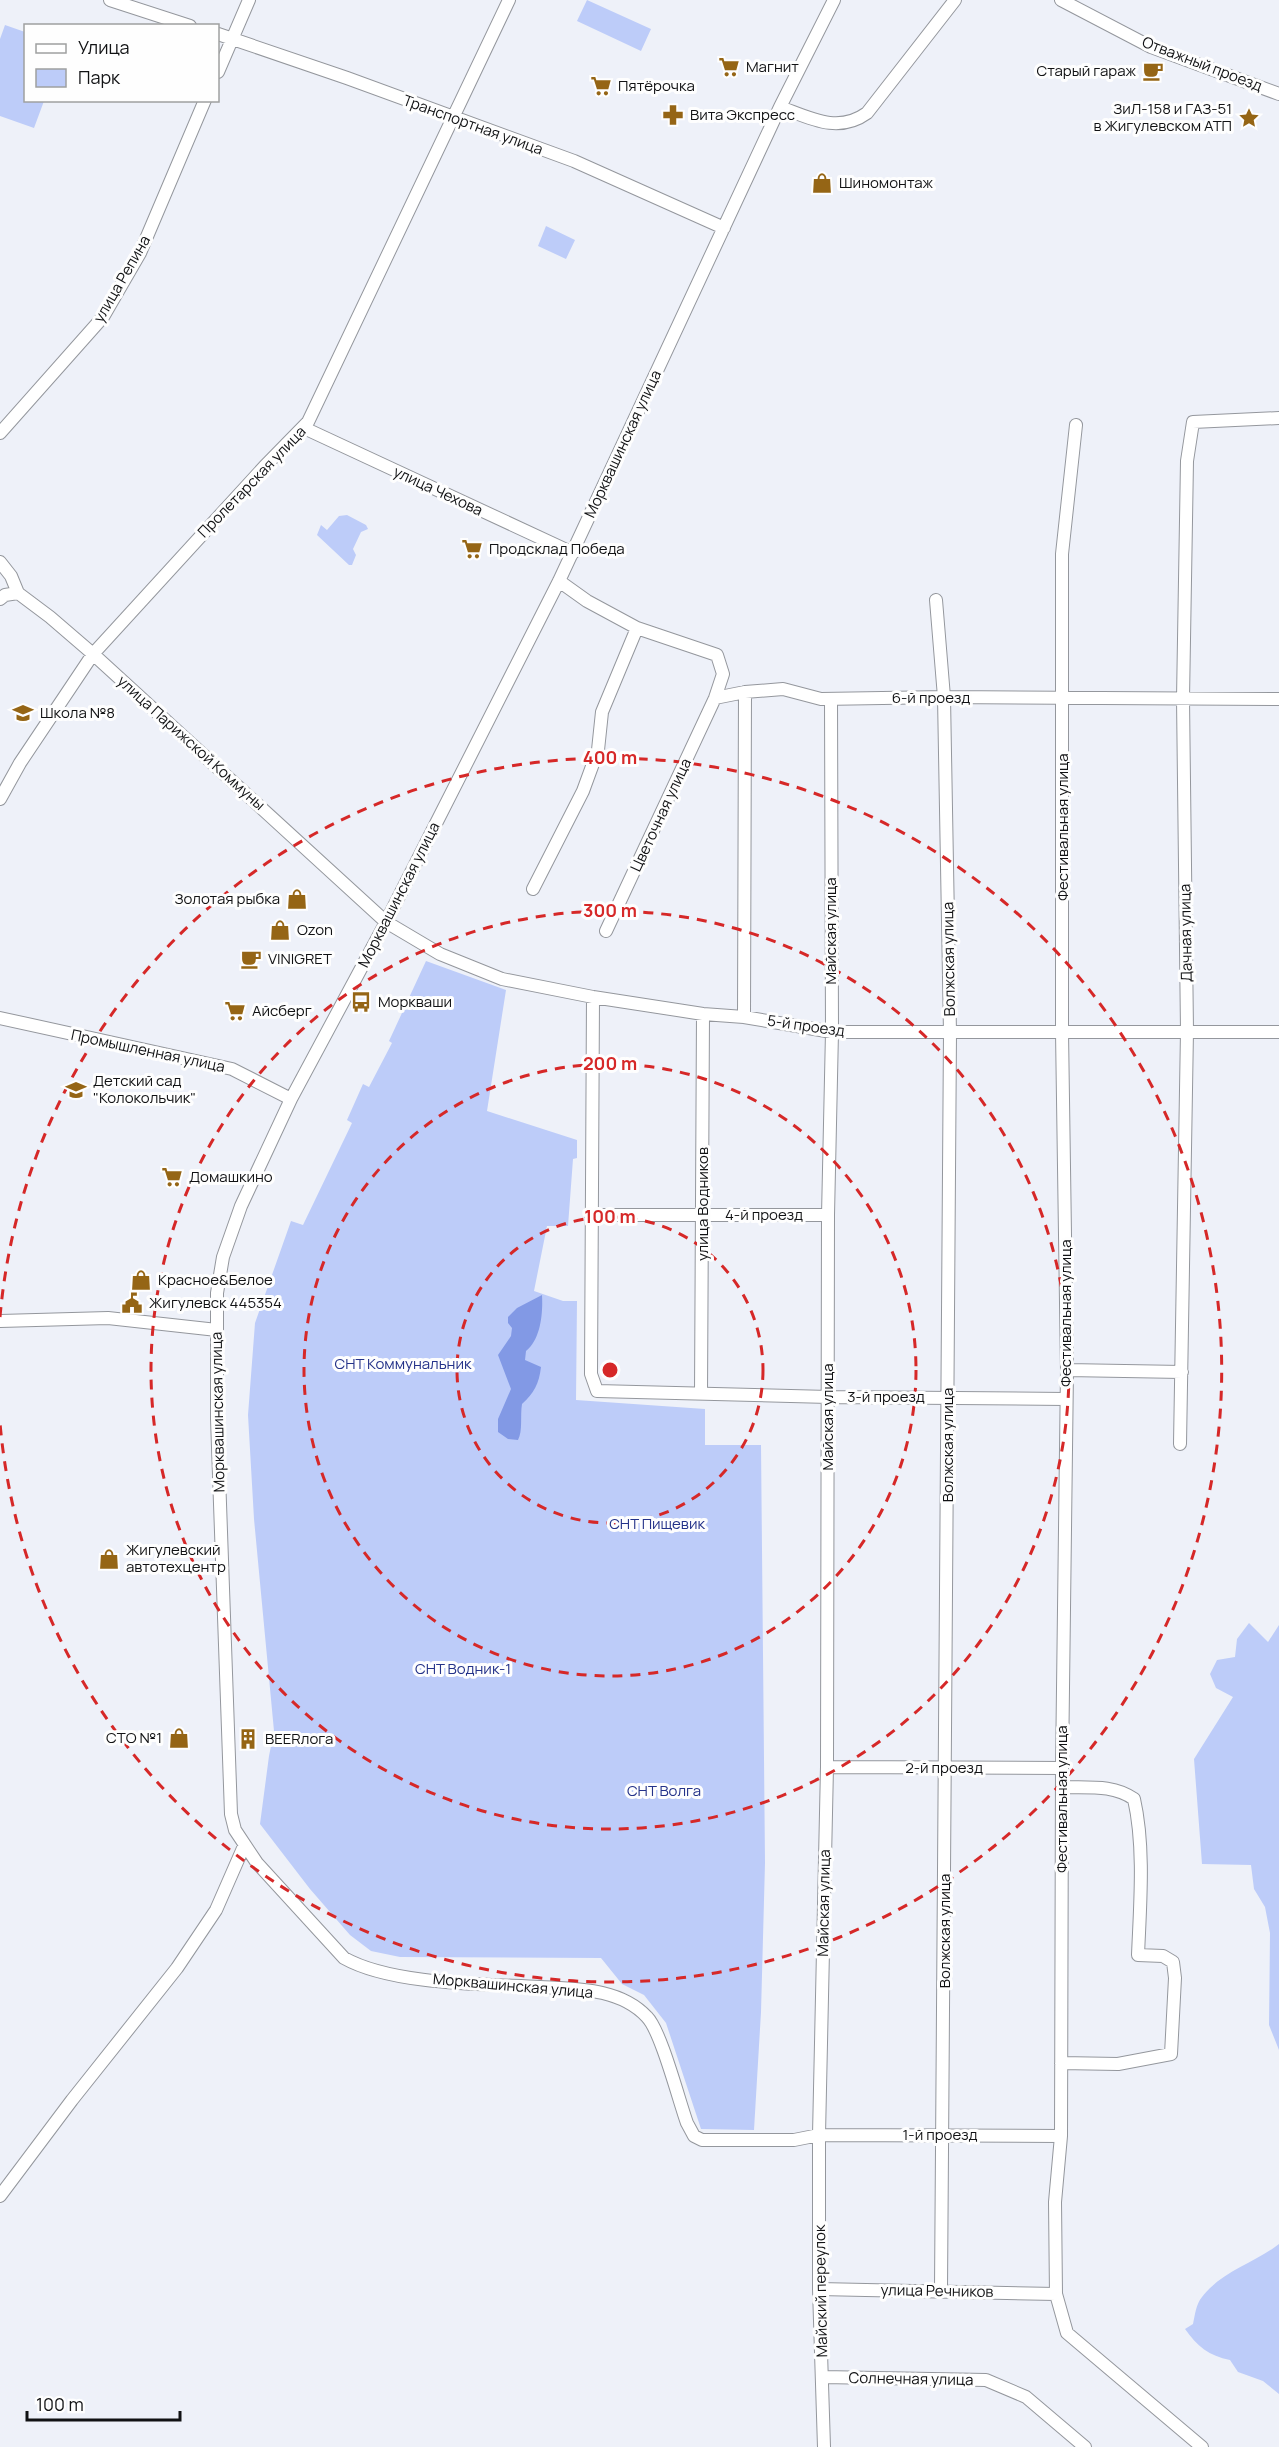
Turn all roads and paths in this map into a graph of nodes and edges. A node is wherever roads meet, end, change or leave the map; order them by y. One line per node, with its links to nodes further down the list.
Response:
1 (110, 0): 7 (street)
2 (249, 0): 9 (street)
3 (509, 0): 14 (street, Пролетарская улица)
4 (834, 0): 13 (street, Морквашинская улица)
5 (955, 0): 13 (street)
6 (1061, 0): 11 (street, Отважный проезд)
7 (184, 24)
8 (219, 34): 9 (street, Транспортная улица)
9 (231, 38): 10 (street); 14 (street, Транспортная улица)
10 (219, 69)
11 (1279, 94)
12 (204, 102): 19 (street, улица Репина)
13 (780, 107): 15 (street, Морквашинская улица)
14 (454, 117): 15 (street, Транспортная улица); 18 (street, Пролетарская улица)
15 (724, 228): 20 (street, Морквашинская улица)
16 (1279, 418): 33 (street, Дачная улица)
17 (1077, 425): 31 (street, Фестивальная улица)
18 (304, 428): 20 (street, улица Чехова); 27 (street, Пролетарская улица)
19 (0, 433)
20 (573, 553): 22 (street, Морквашинская улица)
21 (0, 562): 23 (street, улица Парижской Коммуны)
22 (560, 581): 26 (street); 37 (street, Морквашинская улица)
23 (18, 593): 24 (street); 27 (street, улица Парижской Коммуны)
24 (0, 599)
25 (936, 600): 29 (street, Волжская улица)
26 (637, 628): 30 (street); 36 (street)
27 (93, 654): 35 (street, Пролетарская улица); 37 (street, улица Парижской Коммуны)
28 (744, 692): 30 (street, 6-й проезд); 32 (street, 6-й проезд); 41 (street)
29 (944, 697): 31 (street, 6-й проезд); 32 (street, 6-й проезд); 47 (street, Волжская улица)
30 (715, 698): 38 (street, Цветочная улица)
31 (1064, 698): 33 (street, 6-й проезд); 45 (street, Фестивальная улица)
32 (831, 699): 44 (street, Майская улица)
33 (1183, 699): 34 (street, 6-й проезд); 43 (street, Дачная улица)
34 (1279, 699)
35 (0, 799)
36 (533, 890)
37 (386, 922): 39 (street, 5-й проезд); 48 (street, Морквашинская улица)
38 (606, 931)
39 (593, 997): 40 (street, 5-й проезд); 49 (street)
40 (703, 1014): 41 (street, 5-й проезд); 50 (street, улица Водников)
41 (744, 1017): 44 (street, 5-й проезд)
42 (0, 1018): 48 (street, Промышленная улица)
43 (1187, 1031): 45 (street, 5-й проезд); 46 (street, 5-й проезд); 55 (street, Дачная улица)
44 (832, 1032): 47 (street, 5-й проезд); 51 (street, Майская улица)
45 (1062, 1032): 47 (street, 5-й проезд); 54 (street, Фестивальная улица)
46 (1279, 1032)
47 (950, 1033): 58 (street, Волжская улица)
48 (291, 1099): 53 (street, Морквашинская улица)
49 (591, 1215): 50 (street, 4-й проезд); 56 (street, 3-й проезд)
50 (703, 1215): 51 (street, 4-й проезд); 56 (street, улица Водников)
51 (828, 1215): 57 (street, Майская улица)
52 (0, 1321): 53 (street)
53 (217, 1330): 65 (street, Морквашинская улица)
54 (1067, 1370): 55 (street); 59 (street, Фестивальная улица)
55 (1182, 1372): 60 (street, Дачная улица)
56 (701, 1394): 57 (street, 3-й проезд)
57 (829, 1397): 58 (street, 3-й проезд); 61 (street, Майская улица)
58 (948, 1397): 59 (street, 3-й проезд); 63 (street, Волжская улица)
59 (1066, 1399): 62 (street, Фестивальная улица)
60 (1180, 1444)
61 (827, 1767): 63 (street, 2-й проезд); 67 (street, Майская улица)
62 (1062, 1768): 63 (street, 2-й проезд); 64 (street, Фестивальная улица)
63 (946, 1769): 68 (street, Волжская улица)
64 (1062, 1787): 66 (street, Фестивальная улица); 66 (street)
65 (244, 1846): 67 (street, Морквашинская улица); 70 (street)
66 (1061, 2063): 69 (street, Фестивальная улица)
67 (819, 2135): 68 (street, 1-й проезд); 71 (street, Майский переулок)
68 (943, 2135): 69 (street, 1-й проезд); 72 (street, Волжская улица)
69 (1061, 2136): 73 (street, Фестивальная улица)
70 (0, 2196)
71 (819, 2289): 72 (street, улица Речников); 74 (street, Майский переулок)
72 (941, 2290): 73 (street, улица Речников)
73 (1056, 2294): 77 (street, Фестивальная улица)
74 (823, 2377): 75 (street, Майский переулок); 76 (street, Солнечная улица)
75 (824, 2447)
76 (1085, 2447)
77 (1202, 2447)

